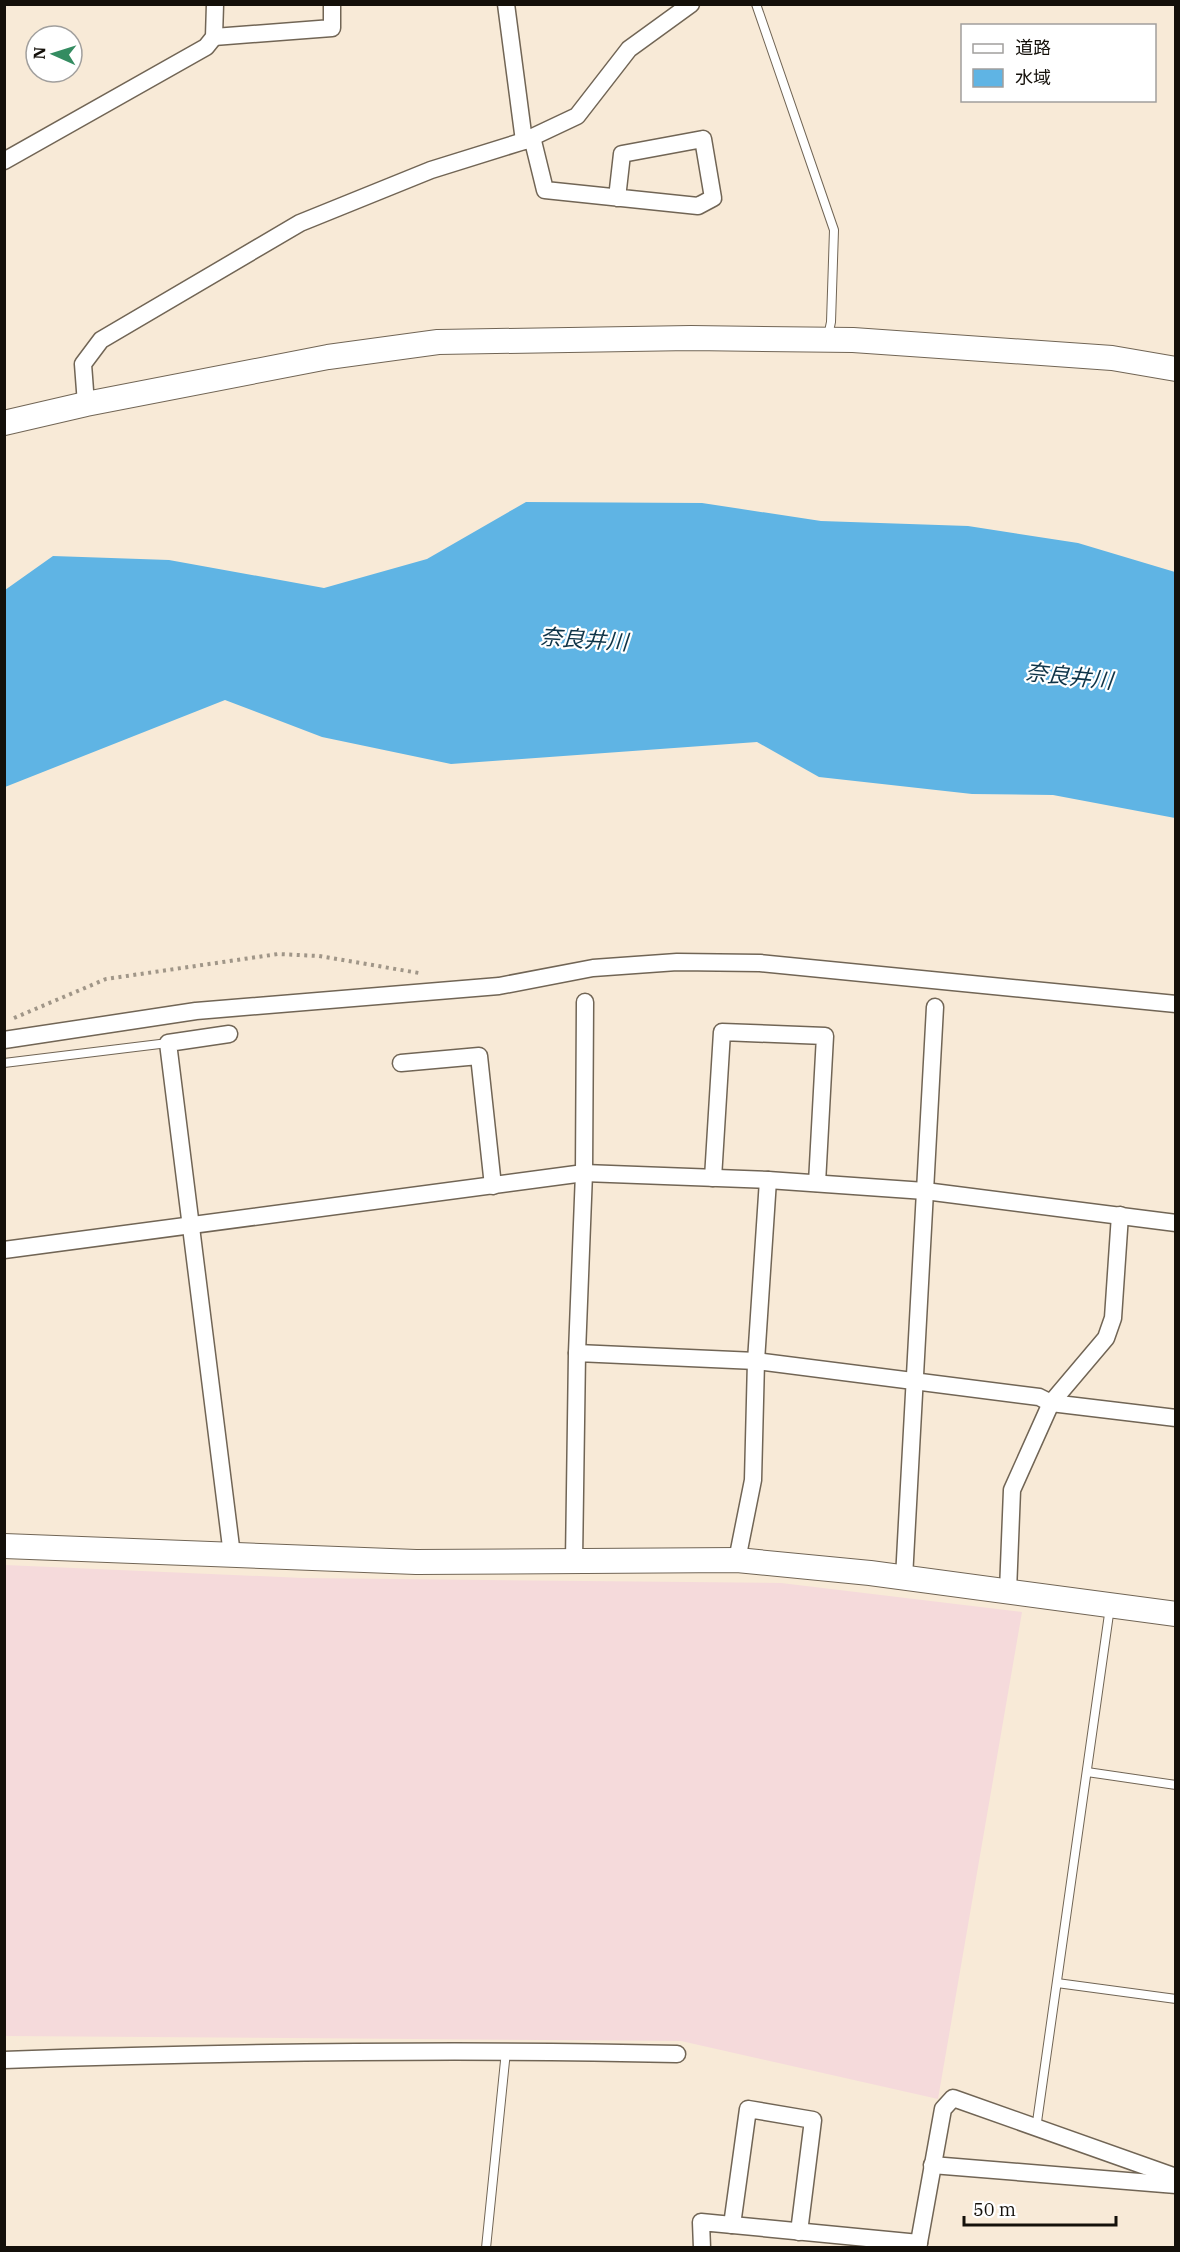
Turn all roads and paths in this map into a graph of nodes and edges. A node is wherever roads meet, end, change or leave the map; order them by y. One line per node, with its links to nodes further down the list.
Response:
1 (215, 4): 6 (street)
2 (332, 4): 6 (street)
3 (506, 4): 7 (street)
4 (691, 4): 7 (street)
5 (756, 4): 10 (lane)
6 (214, 37): 8 (street)
7 (528, 139): 9 (street); 12 (street)
8 (4, 161)
9 (617, 198): 9 (street)
10 (828, 340): 11 (street); 12 (street)
11 (1176, 369)
12 (86, 404): 13 (street)
13 (4, 423)
14 (430, 975): 18 (path)
15 (585, 1002): 24 (street)
16 (1176, 1004): 20 (street)
17 (935, 1007): 29 (street)
18 (4, 1022)
19 (229, 1034): 21 (street)
20 (4, 1040)
21 (168, 1043): 22 (lane); 32 (street)
22 (4, 1063)
23 (401, 1063): 28 (street)
24 (584, 1173): 25 (street); 28 (street); 34 (street)
25 (713, 1178): 26 (street); 27 (street)
26 (768, 1180): 27 (street); 35 (street)
27 (817, 1183): 29 (street)
28 (494, 1186): 32 (street)
29 (925, 1191): 30 (street); 36 (street)
30 (1120, 1215): 31 (street); 37 (street)
31 (1176, 1223)
32 (191, 1224): 33 (street); 40 (street)
33 (4, 1250)
34 (577, 1353): 35 (street); 42 (street)
35 (756, 1361): 36 (street); 41 (street)
36 (915, 1379): 37 (street); 43 (street)
37 (1051, 1403): 38 (street); 44 (street)
38 (1176, 1418)
39 (4, 1545): 40 (street)
40 (232, 1556): 42 (street)
41 (736, 1560): 42 (street); 43 (street)
42 (574, 1561)
43 (904, 1578): 44 (street)
44 (1008, 1592): 45 (street)
45 (1110, 1606): 46 (street); 47 (lane)
46 (1176, 1614)
47 (1087, 1772): 48 (lane); 49 (lane)
48 (1176, 1785)
49 (1057, 1983): 50 (lane); 54 (lane)
50 (1176, 1999)
51 (506, 2050): 52 (street); 53 (street); 61 (lane)
52 (677, 2054)
53 (4, 2061)
54 (1036, 2129): 55 (street); 56 (street)
55 (932, 2165): 57 (street); 60 (street)
56 (1176, 2177)
57 (1176, 2185)
58 (732, 2225): 59 (street); 59 (street); 62 (street)
59 (799, 2232): 60 (street)
60 (918, 2245)
61 (486, 2247)
62 (702, 2247)

